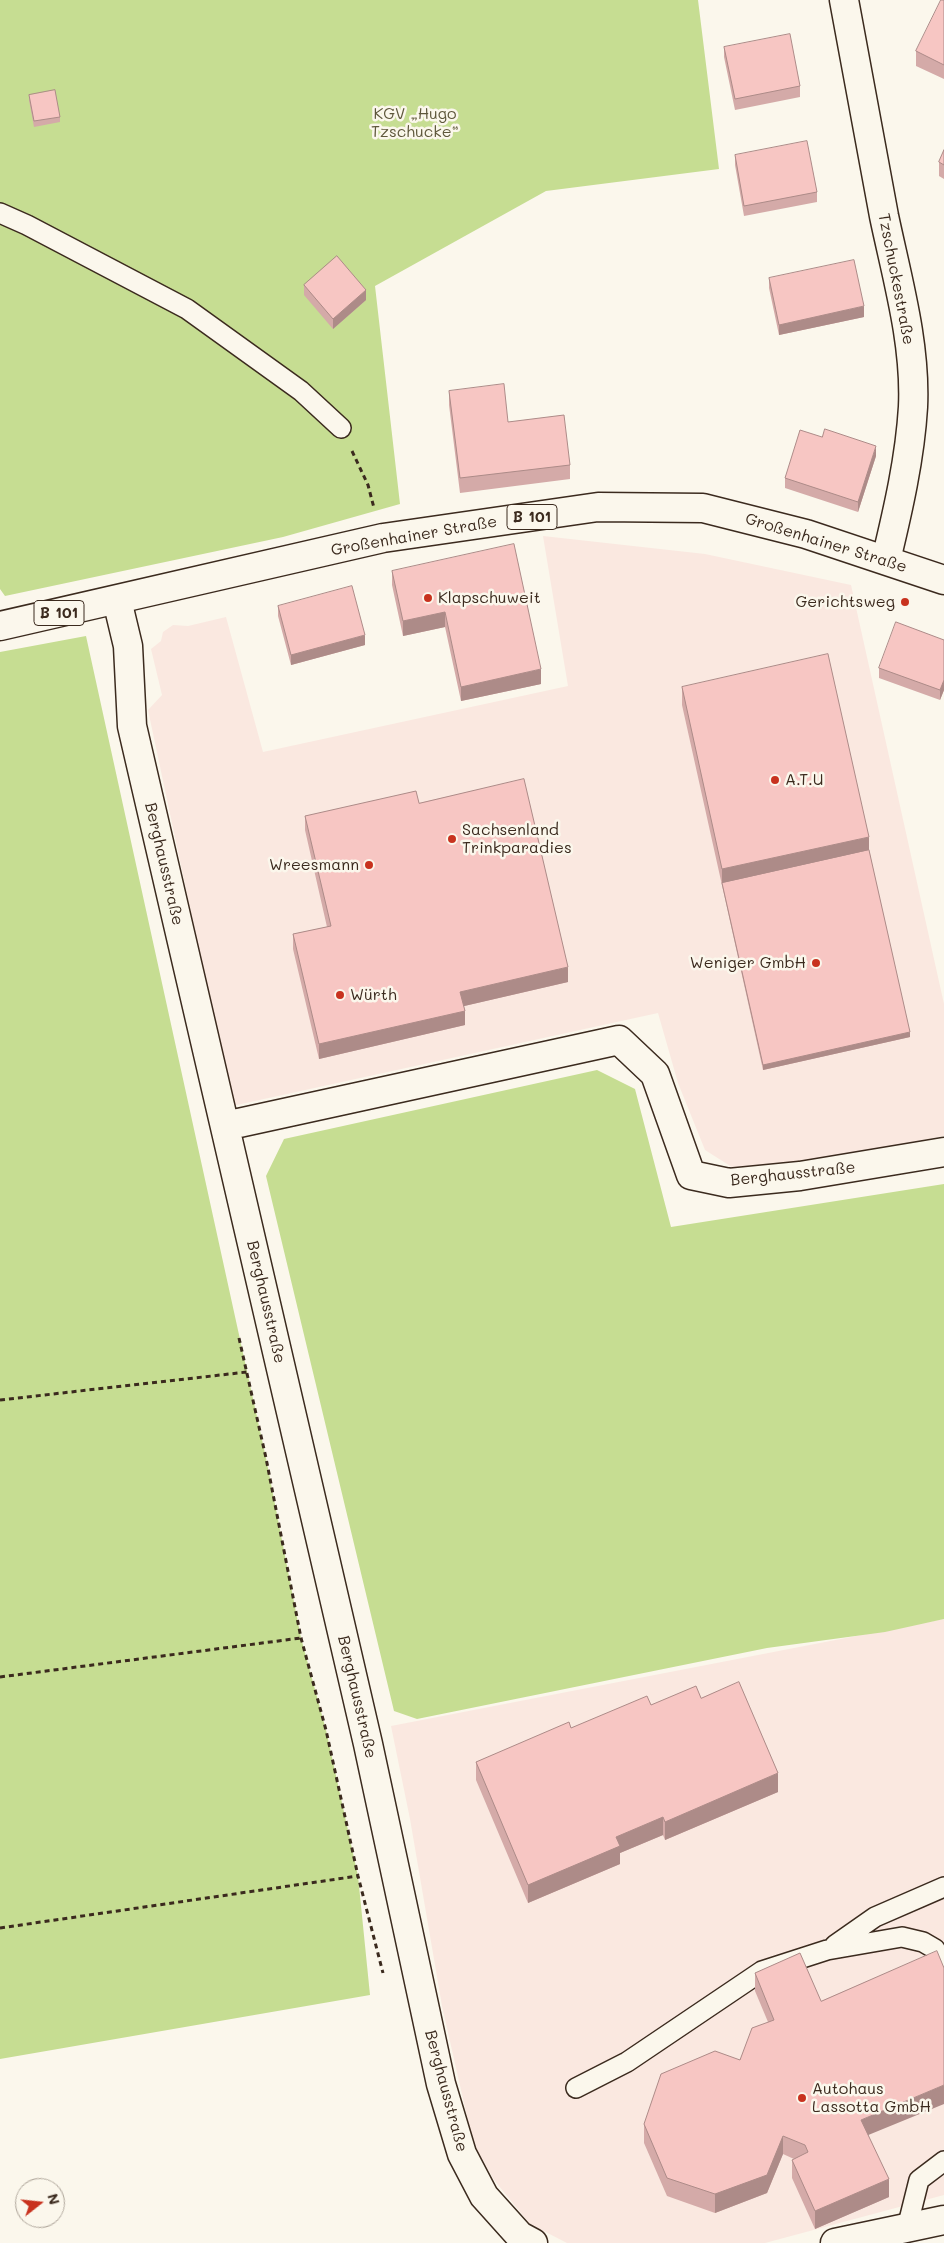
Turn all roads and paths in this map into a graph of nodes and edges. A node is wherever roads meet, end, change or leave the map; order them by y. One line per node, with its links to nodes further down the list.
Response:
1 (844, 0): 5 (street, Tzschuckestraße)
2 (0, 213): 3 (lane)
3 (342, 428): 4 (path)
4 (383, 538): 5 (street, Großenhainer Straße / B 101); 7 (street, Großenhainer Straße / B 101)
5 (886, 560): 6 (street, Großenhainer Straße / B 101)
6 (944, 580)
7 (117, 600): 8 (street, Großenhainer Straße / B 101); 9 (street, Berghausstraße)
8 (0, 626)
9 (225, 1126): 10 (street, Berghausstraße); 26 (street, Berghausstraße)
10 (944, 1152)
11 (238, 1334): 12 (path)
12 (247, 1372): 13 (path); 14 (path)
13 (0, 1400)
14 (301, 1638): 15 (path); 16 (path)
15 (0, 1678)
16 (358, 1876): 18 (path); 21 (path)
17 (944, 1887): 19 (lane)
18 (0, 1928)
19 (828, 1950): 20 (lane); 22 (lane)
20 (944, 1965)
21 (384, 1979)
22 (576, 2088)
23 (944, 2161): 25 (lane)
24 (944, 2220): 25 (street)
25 (907, 2228): 27 (street)
26 (533, 2243)
27 (836, 2243)

